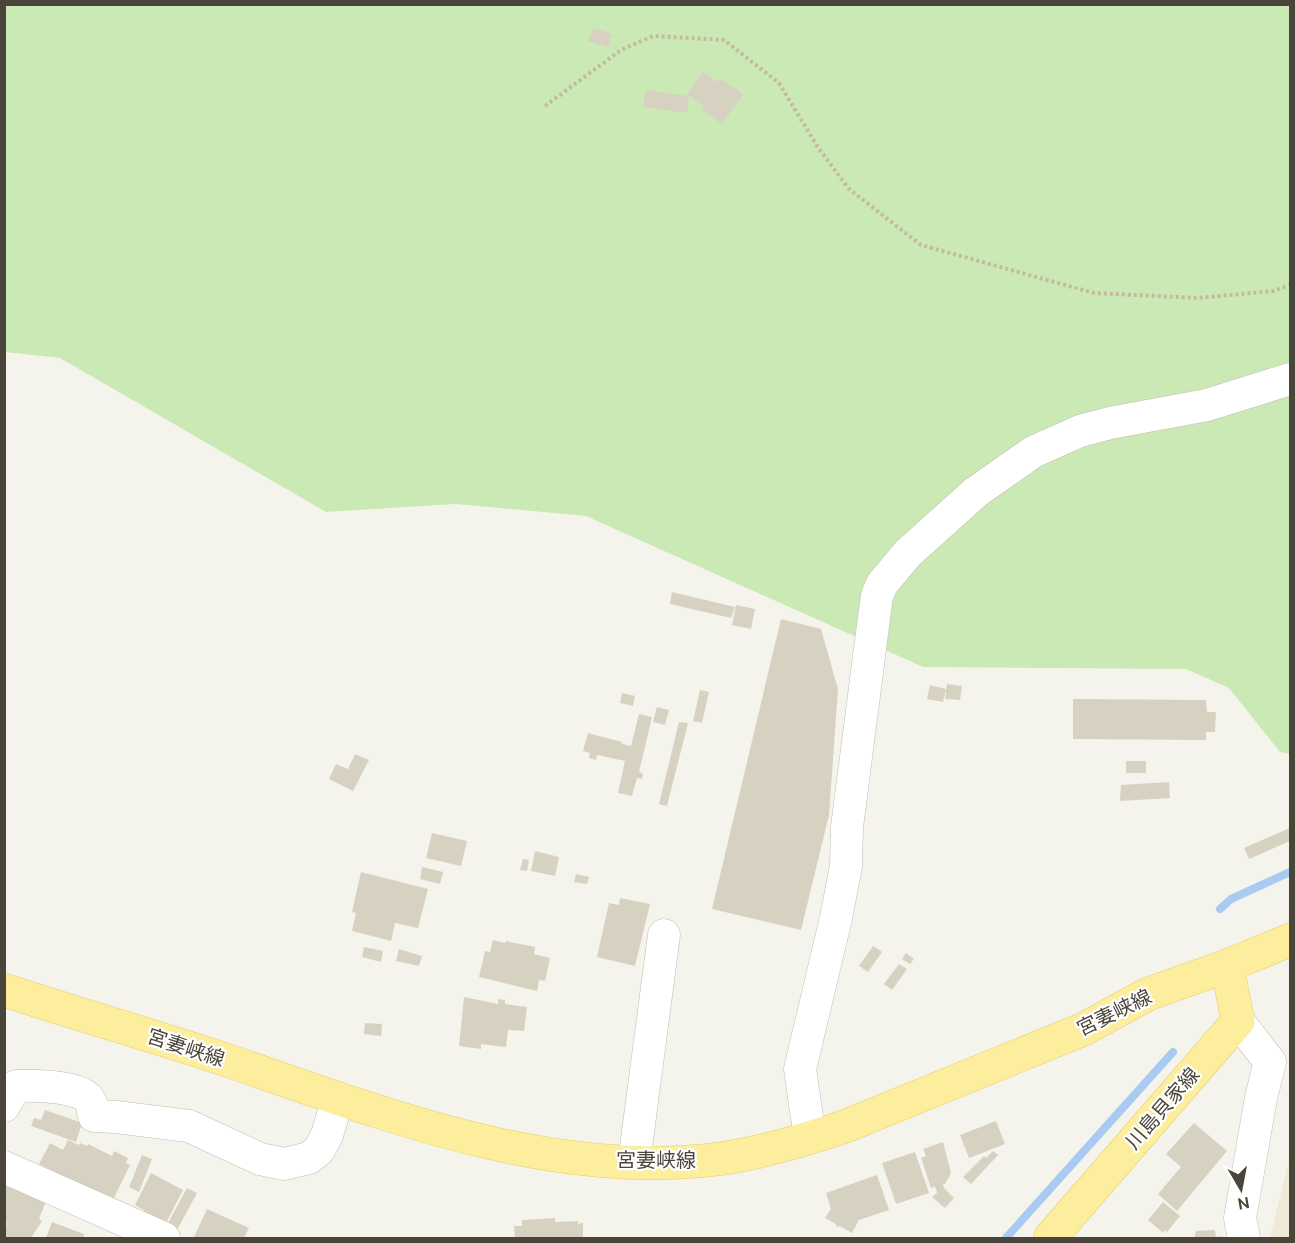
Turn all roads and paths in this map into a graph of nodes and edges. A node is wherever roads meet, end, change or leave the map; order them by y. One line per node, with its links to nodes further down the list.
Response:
1 (545, 106): 2 (path)
2 (1290, 285)
3 (1290, 379): 11 (street)
4 (664, 935): 12 (street)
5 (1290, 940): 6 (main road, 宮妻峡線)
6 (1227, 966): 8 (main road); 11 (main road, 宮妻峡線)
7 (4, 990): 9 (main road, 宮妻峡線)
8 (1238, 1021): 16 (main road, 川島貝家線); 17 (street)
9 (338, 1098): 10 (street); 12 (main road, 宮妻峡線)
10 (4, 1106)
11 (810, 1138): 12 (main road, 宮妻峡線)
12 (634, 1162)
13 (4, 1167): 14 (street)
14 (106, 1226): 15 (street)
15 (164, 1239)
16 (1050, 1239)
17 (1244, 1239)

